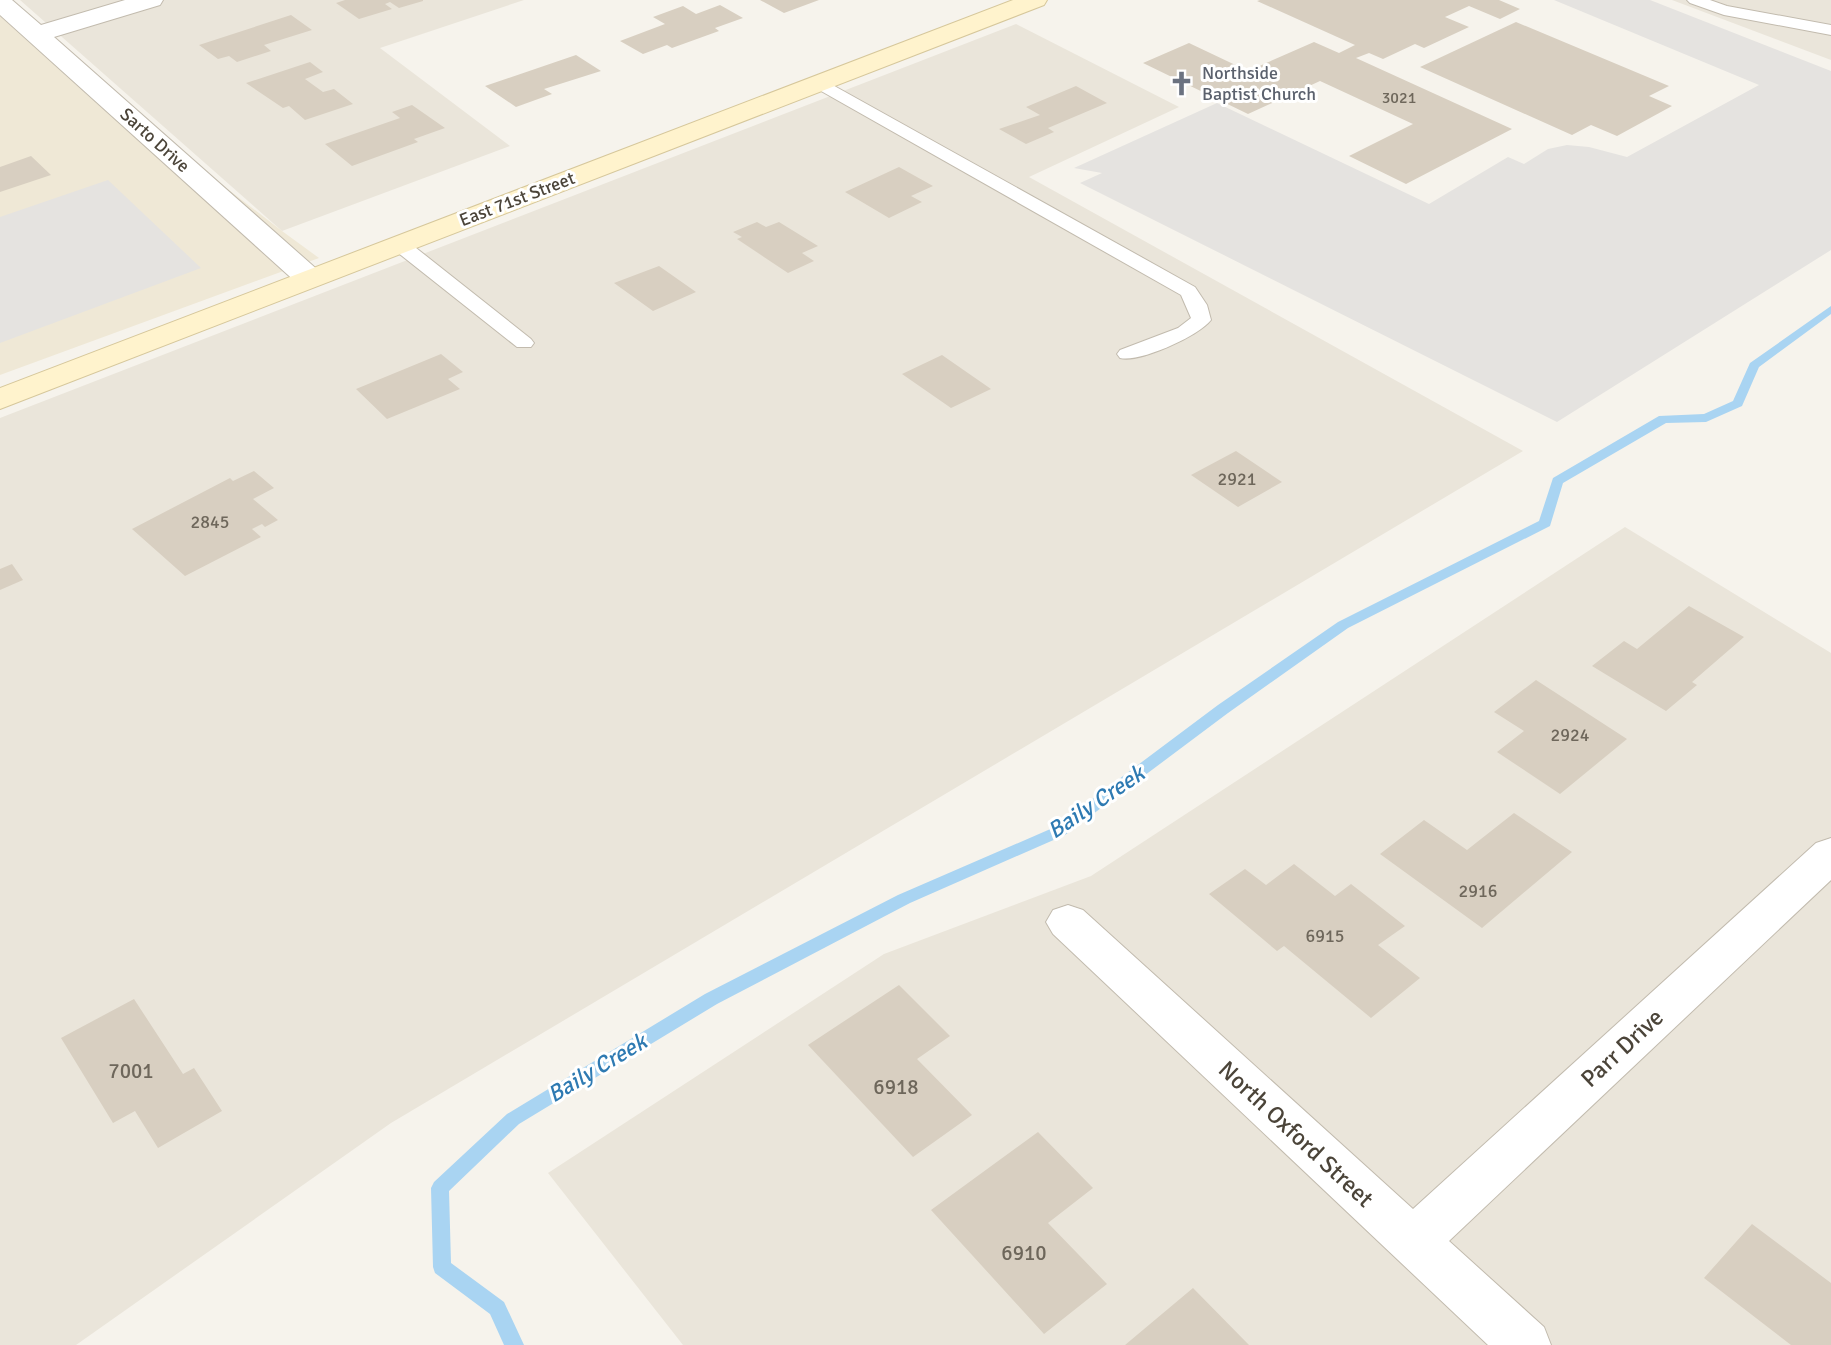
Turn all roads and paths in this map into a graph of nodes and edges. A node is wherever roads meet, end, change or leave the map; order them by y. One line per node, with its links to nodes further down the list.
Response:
1 (151, 0): 6 (street)
2 (1035, 0): 7 (main road, East 71st Street)
3 (1695, 0): 5 (lane)
4 (0, 2): 6 (street, Sarto Drive)
5 (1831, 30)
6 (37, 34): 9 (street, Sarto Drive)
7 (820, 83): 8 (main road, East 71st Street); 11 (lane)
8 (399, 244): 9 (main road, East 71st Street); 10 (lane)
9 (309, 278): 12 (main road, East 71st Street)
10 (524, 343)
11 (1127, 354)
12 (0, 399)
13 (1831, 854): 15 (street, Parr Drive)
14 (1068, 922): 15 (street, North Oxford Street)
15 (1412, 1243): 16 (street, North Oxford Street)
16 (1525, 1345)

